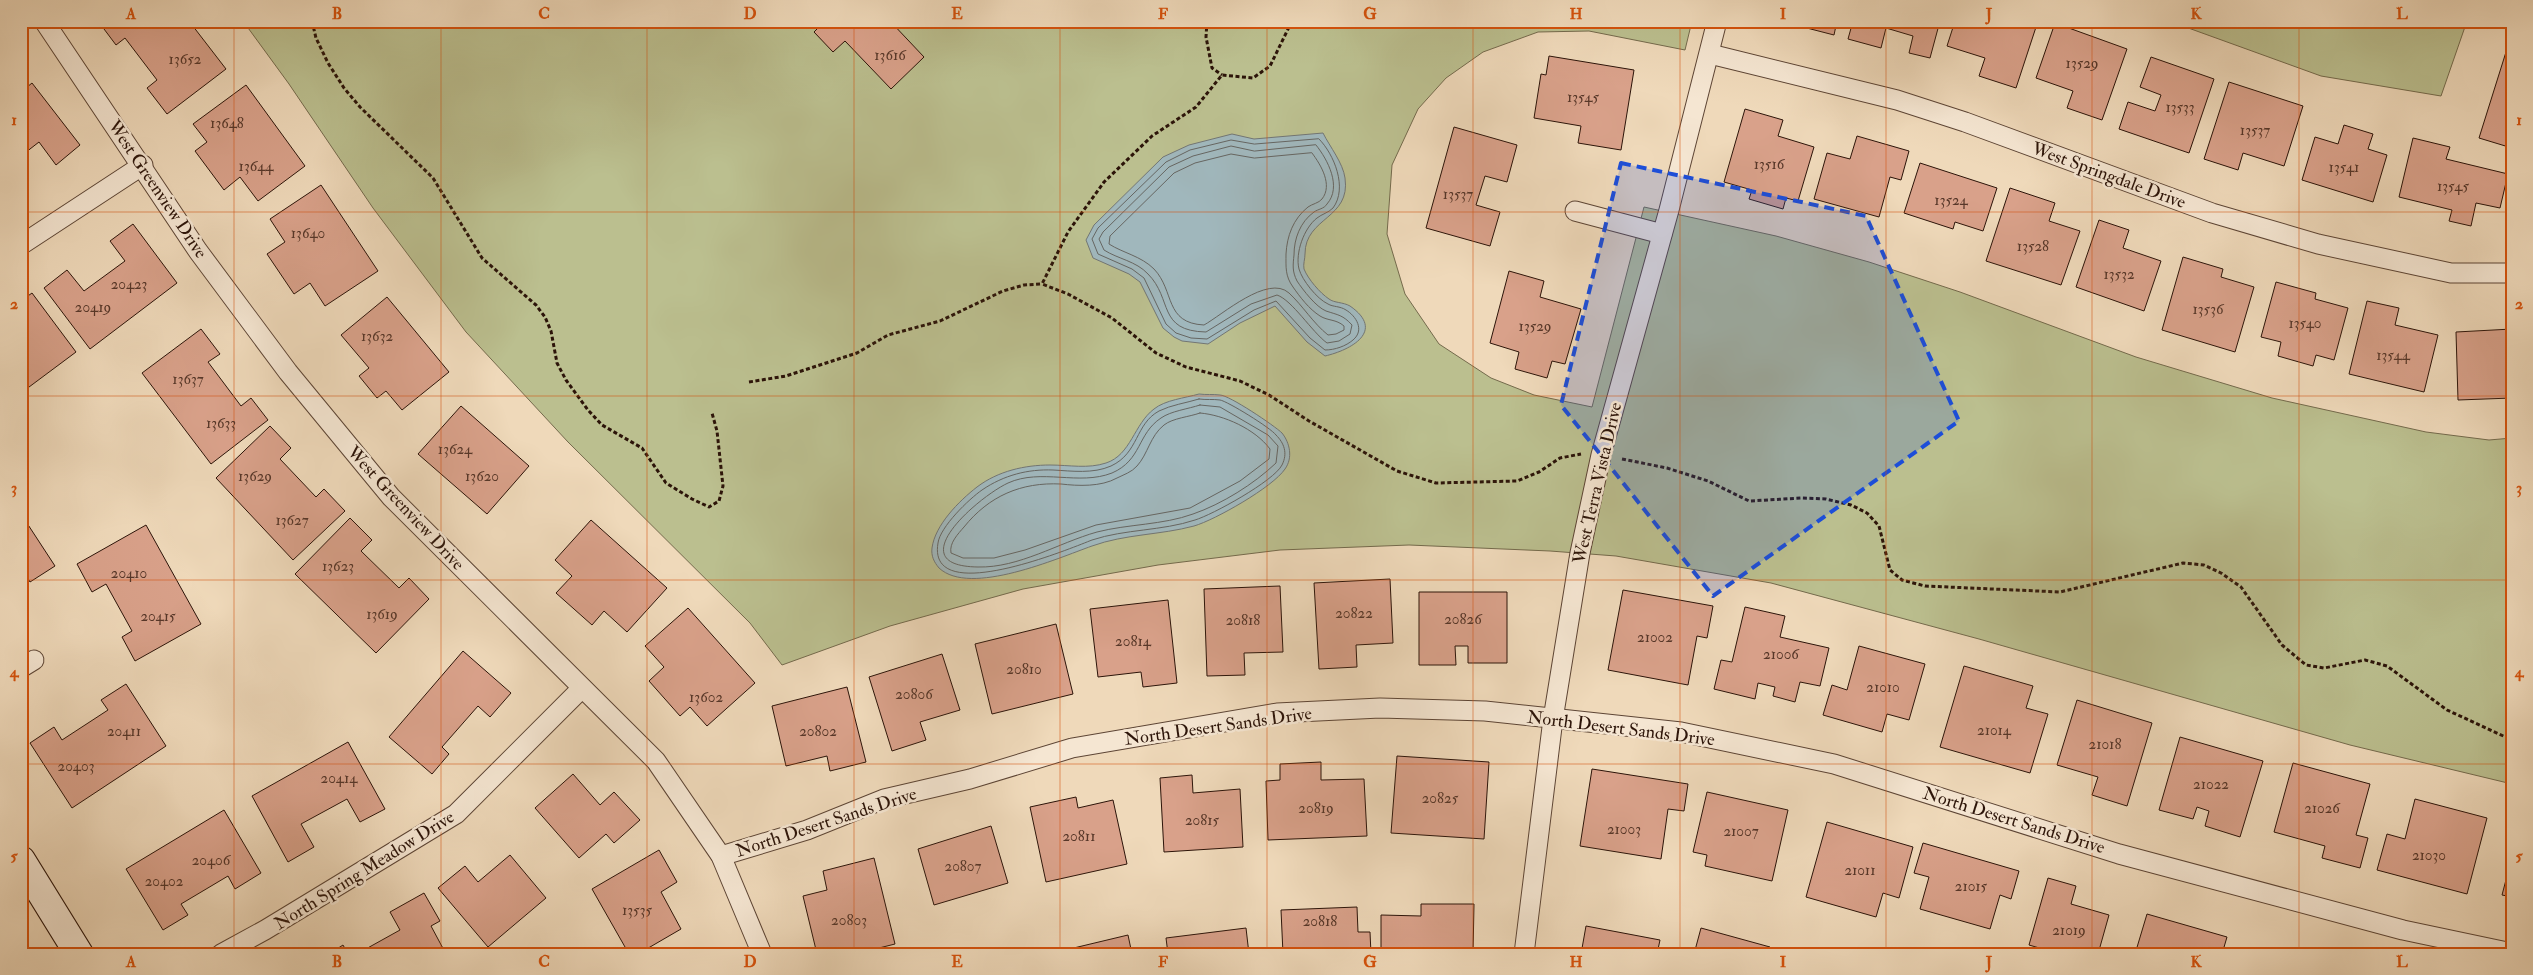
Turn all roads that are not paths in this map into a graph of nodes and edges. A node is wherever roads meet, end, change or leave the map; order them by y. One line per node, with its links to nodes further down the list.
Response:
1 (44, 21): 4 (street, West Greenview Drive)
2 (1717, 21): 3 (street, West Terra Vista Drive)
3 (1710, 54): 6 (street, West Terra Vista Drive); 8 (street, West Springdale Drive)
4 (142, 165): 7 (street); 9 (street, West Greenview Drive)
5 (1576, 211): 6 (street)
6 (1662, 234): 10 (street, West Terra Vista Drive)
7 (21, 245)
8 (2512, 273)
9 (582, 688): 11 (street, West Greenview Drive); 14 (street, North Spring Meadow Drive)
10 (1553, 719): 11 (street, North Desert Sands Drive); 16 (street, West Terra Vista Drive); 17 (street, North Desert Sands Drive)
11 (721, 856): 15 (street, West Greenview Drive)
12 (21, 860): 13 (street)
13 (79, 954)
14 (221, 954)
15 (762, 954)
16 (1524, 954)
17 (2512, 954)

